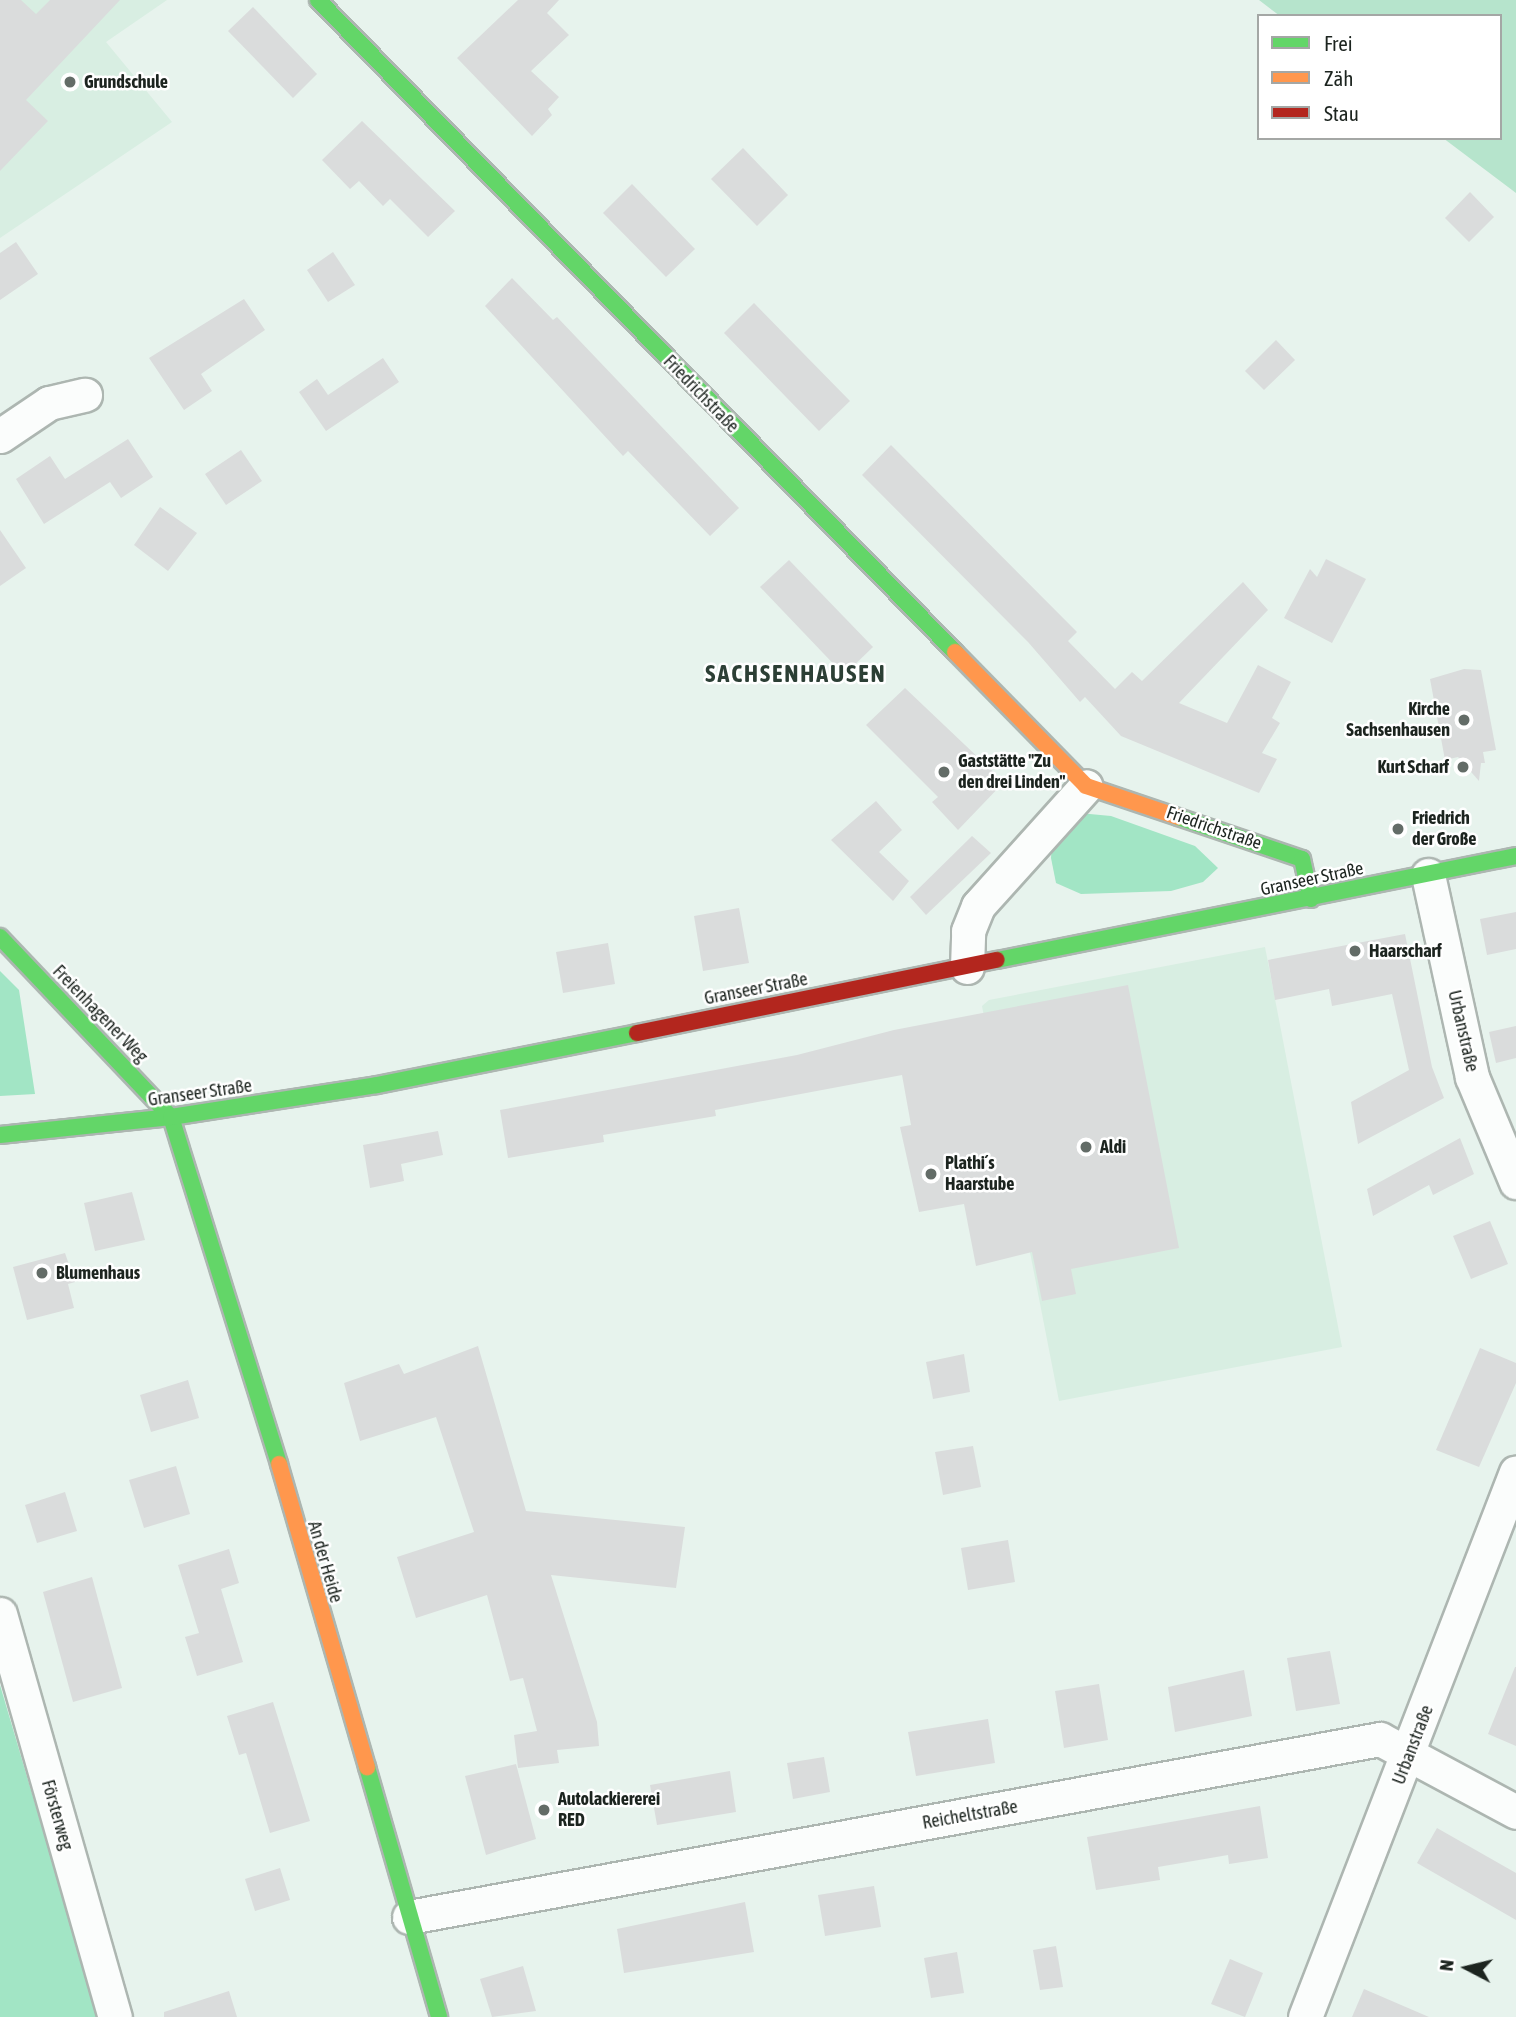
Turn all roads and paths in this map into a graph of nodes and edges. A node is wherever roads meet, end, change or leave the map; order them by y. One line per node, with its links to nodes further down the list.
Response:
1 (318, 0): 4 (street, Friedrichstraße)
2 (85, 395): 3 (street)
3 (0, 436)
4 (1086, 786): 7 (street, Friedrichstraße); 9 (street)
5 (1516, 856): 6 (street, Granseer Straße)
6 (1428, 874): 7 (street, Granseer Straße); 12 (street, Urbanstraße)
7 (1311, 899): 9 (street, Granseer Straße)
8 (0, 937): 10 (street, Freienhagener Weg)
9 (967, 967): 10 (street, Granseer Straße)
10 (171, 1118): 11 (street, Granseer Straße); 17 (street, An der Heide)
11 (0, 1135)
12 (1516, 1182)
13 (1516, 1472): 15 (street, Urbanstraße)
14 (0, 1614): 18 (street, Försterweg)
15 (1410, 1754): 16 (street, Reicheltstraße); 17 (street, Reicheltstraße); 20 (street, Urbanstraße)
16 (1516, 1812)
17 (409, 1917): 19 (street, An der Heide)
18 (115, 2017)
19 (439, 2017)
20 (1306, 2017)

